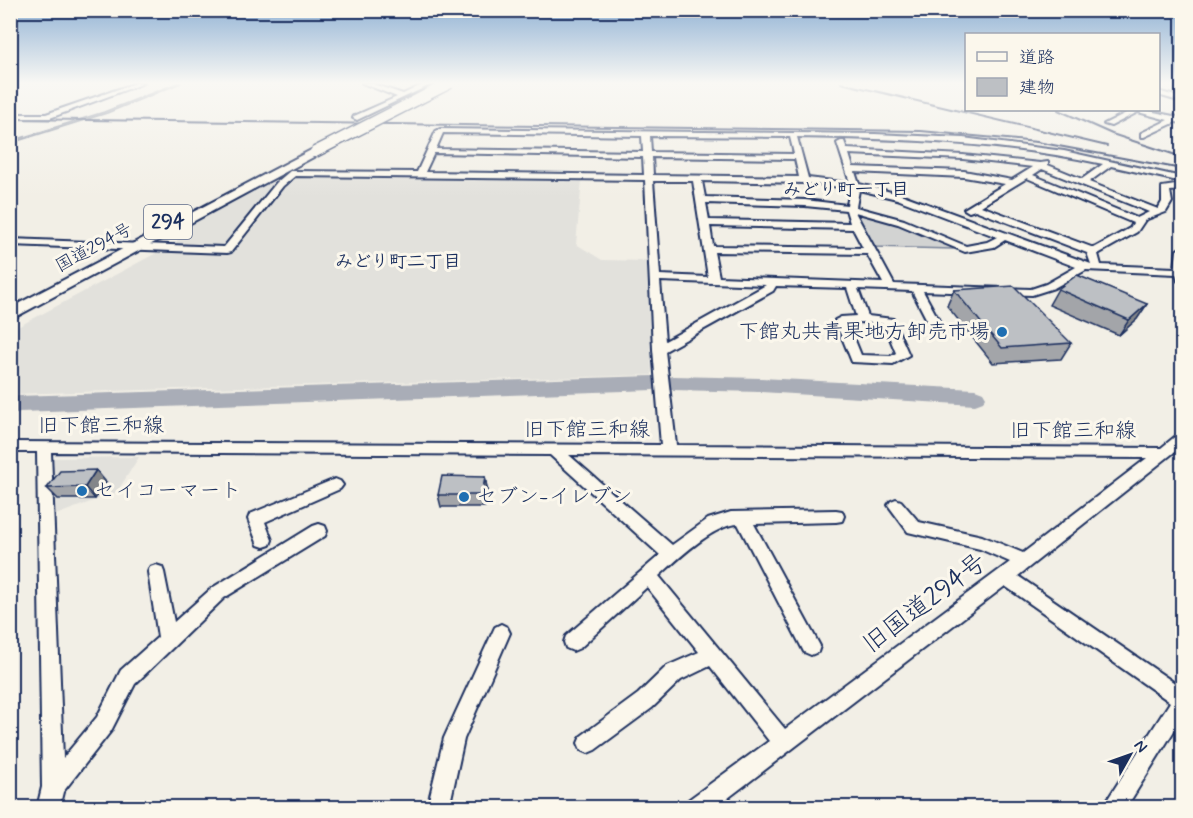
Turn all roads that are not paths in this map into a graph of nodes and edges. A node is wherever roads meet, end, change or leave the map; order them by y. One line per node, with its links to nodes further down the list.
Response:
1 (368, 121): 11 (highway, 国道294号 / 294, bridge)
2 (372, 121): 11 (highway, 国道294号 / 294, bridge)
3 (1114, 121): 5 (street)
4 (1176, 121): 9 (street)
5 (1108, 124)
6 (543, 132): 7 (street); 12 (street); 14 (street)
7 (646, 133): 8 (street); 16 (street)
8 (793, 135): 10 (street); 17 (street)
9 (1144, 135)
10 (839, 136): 13 (street); 15 (street)
11 (311, 151): 42 (highway, 国道294号 / 294)
12 (430, 151): 14 (street); 21 (street)
13 (844, 151): 19 (street); 20 (street)
14 (538, 153): 16 (street); 23 (street)
15 (1064, 153): 18 (street); 19 (street)
16 (646, 154): 17 (street); 24 (street)
17 (798, 157): 27 (street)
18 (1110, 163): 26 (street); 28 (street)
19 (1042, 166): 22 (street); 28 (street)
20 (850, 169): 29 (street); 30 (street)
21 (420, 174): 23 (street); 42 (street)
22 (1027, 175): 29 (street); 37 (street)
23 (533, 176): 24 (street)
24 (648, 177): 25 (street); 50 (street)
25 (697, 178): 27 (street); 32 (street)
26 (1182, 179)
27 (804, 180): 30 (street)
28 (1083, 182): 35 (street)
29 (1013, 183): 33 (street)
30 (855, 186): 34 (street); 36 (street)
31 (1182, 187): 35 (street)
32 (701, 200): 34 (street); 38 (street)
33 (974, 206): 36 (street); 46 (street)
34 (850, 208): 39 (street); 40 (street)
35 (1158, 212): 37 (street)
36 (956, 217): 40 (street)
37 (1137, 221): 46 (street)
38 (705, 223): 39 (street); 43 (street)
39 (857, 225): 45 (street)
40 (1006, 236): 47 (street)
41 (10, 242): 42 (street)
42 (130, 246): 56 (highway, 国道294号 / 294); 57 (highway, 国道294号 / 294)
43 (709, 249): 45 (street); 51 (street)
44 (1182, 250): 49 (street)
45 (870, 251): 54 (street)
46 (1095, 252): 48 (street)
47 (1084, 267): 48 (street); 55 (street)
48 (1097, 267): 49 (street)
49 (1181, 271)
50 (655, 278): 51 (street); 60 (street)
51 (714, 280): 52 (street)
52 (774, 281): 53 (street); 60 (street)
53 (850, 284): 54 (street); 58 (street)
54 (890, 286): 55 (street)
55 (915, 287): 59 (street)
56 (10, 303)
57 (10, 315)
58 (863, 320): 58 (street)
59 (934, 322)
60 (659, 349): 65 (street)
61 (1182, 439): 66 (street, 旧国道294号)
62 (10, 447): 63 (street, 旧下館三和線)
63 (44, 447): 64 (street, 旧下館三和線); 86 (street)
64 (554, 450): 65 (street, 旧下館三和線); 73 (street)
65 (669, 451): 66 (street, 旧下館三和線)
66 (1164, 453): 74 (street, 旧国道294号)
67 (335, 485): 72 (street)
68 (896, 505): 74 (street)
69 (836, 516): 70 (street)
70 (743, 518): 73 (street); 81 (street)
71 (319, 531): 79 (street)
72 (264, 540)
73 (671, 555): 76 (street)
74 (1025, 561): 77 (street, 旧国道294号)
75 (156, 572): 79 (street)
76 (648, 575): 80 (street); 82 (street)
77 (1005, 576): 83 (street); 84 (street, 旧国道294号)
78 (501, 633): 88 (street)
79 (168, 640): 86 (street)
80 (573, 642)
81 (811, 646)
82 (711, 656): 84 (street); 85 (street)
83 (1182, 700): 90 (street)
84 (782, 741): 89 (street, 旧国道294号)
85 (588, 743)
86 (53, 787): 87 (street)
87 (48, 807)
88 (438, 807)
89 (696, 807)
90 (1113, 807)

